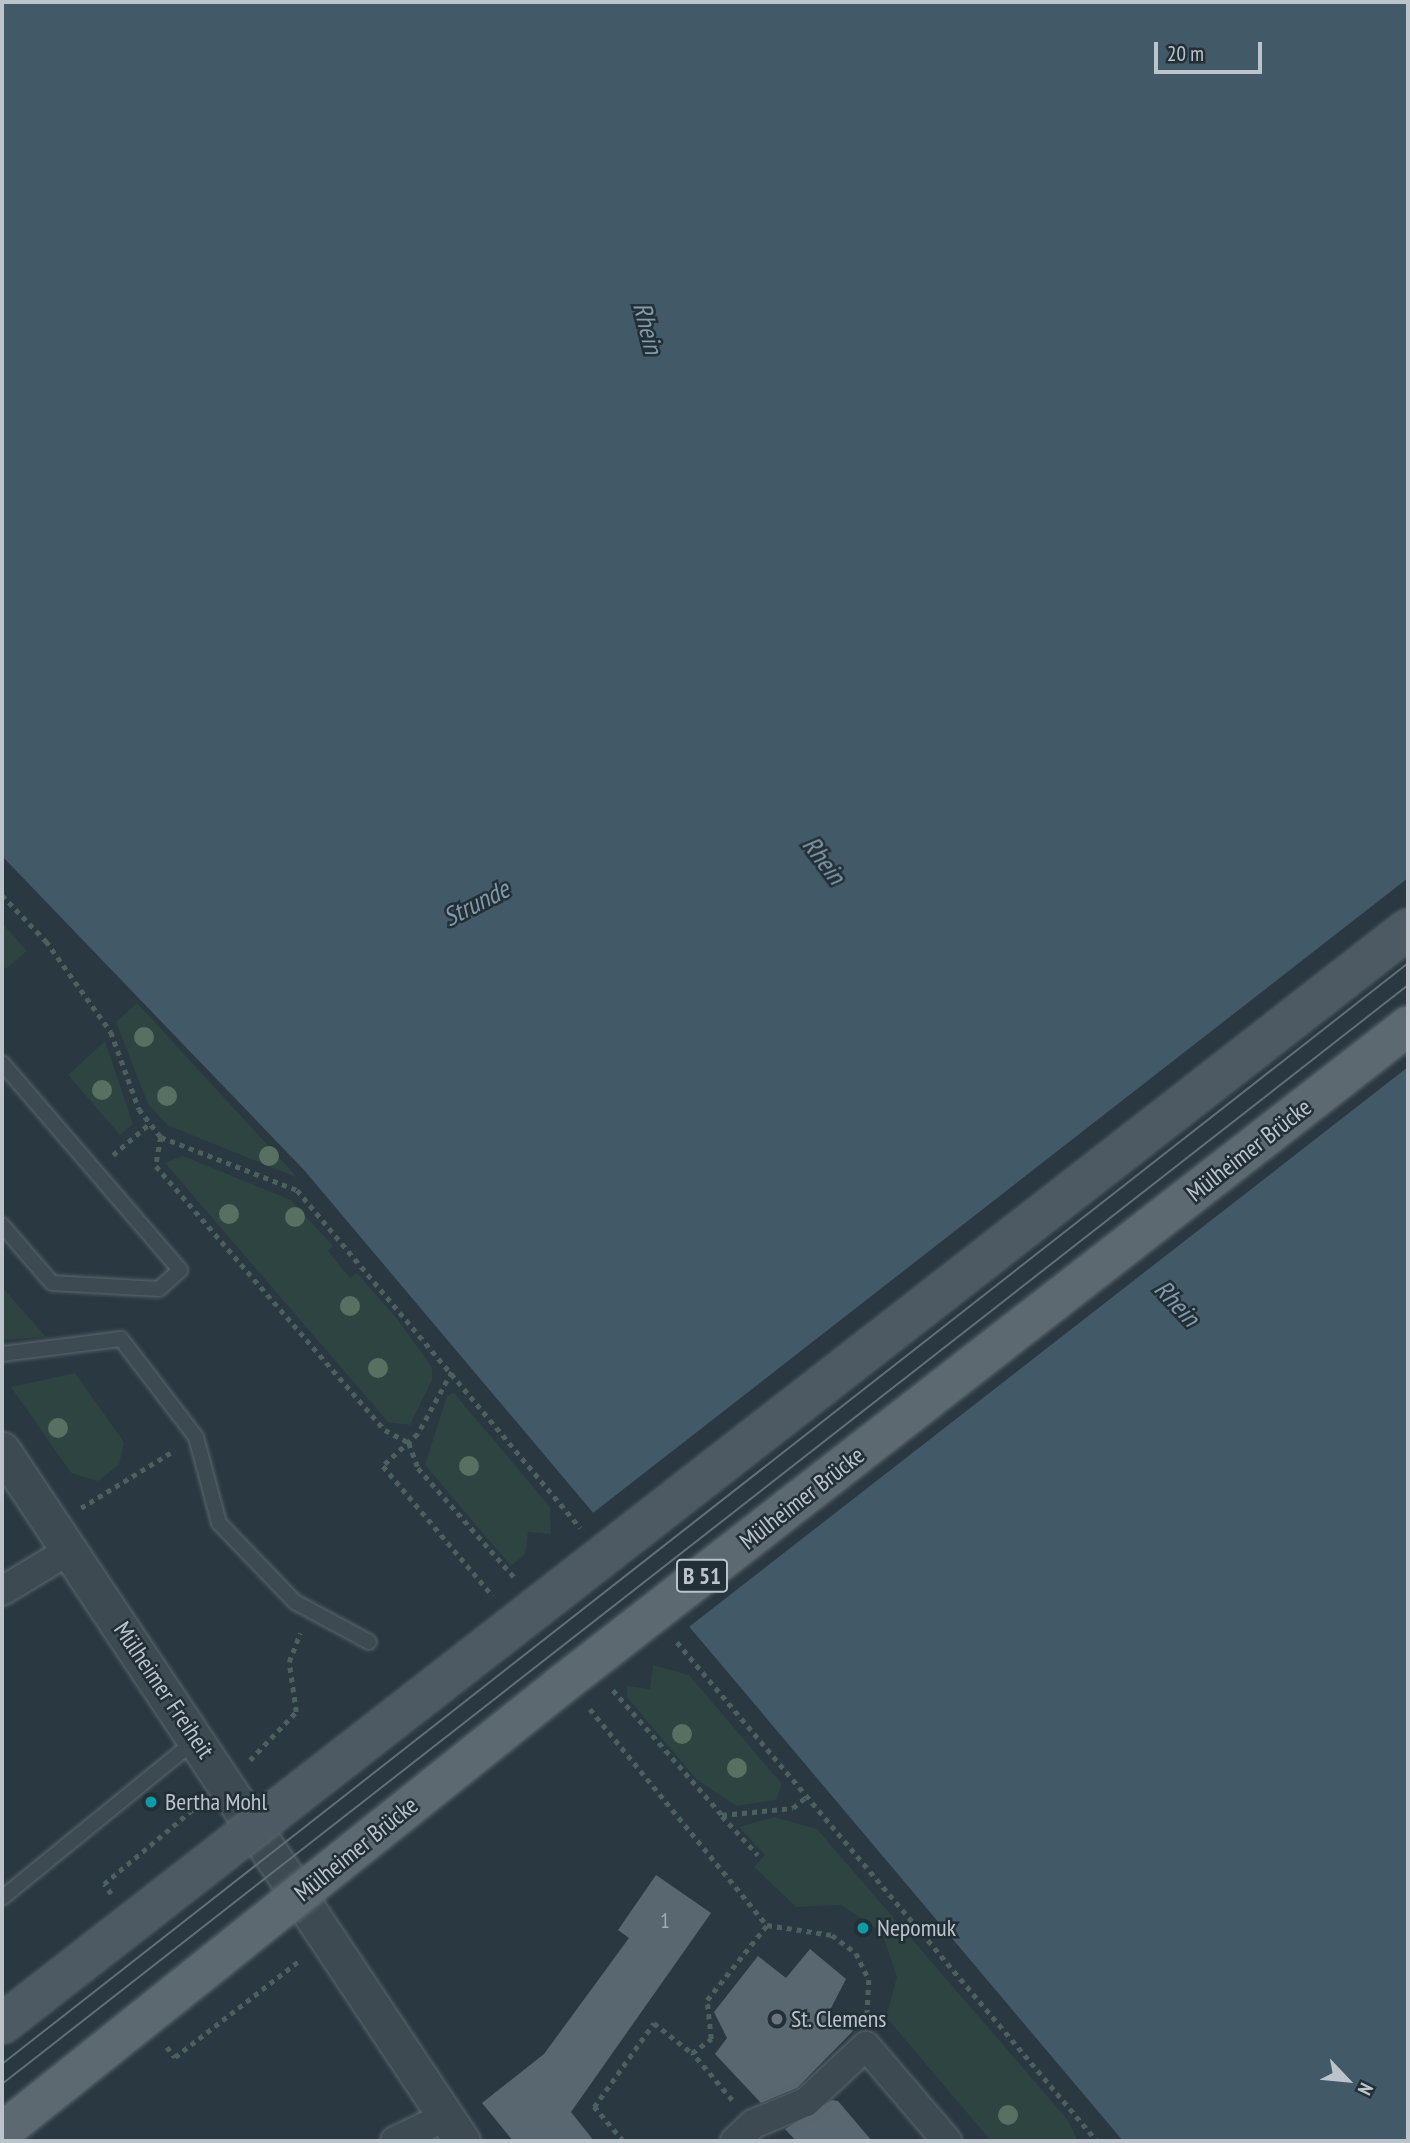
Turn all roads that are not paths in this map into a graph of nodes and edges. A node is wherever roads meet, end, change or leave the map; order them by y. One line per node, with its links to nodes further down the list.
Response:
1 (1408, 929): 13 (main road, bridge)
2 (1408, 1006): 14 (main road, Mülheimer Brücke / B 51)
3 (1408, 1026): 16 (main road, Mülheimer Brücke / B 51, bridge)
4 (2, 1063): 5 (lane)
5 (2, 1225)
6 (2, 1354): 10 (lane)
7 (2, 1450): 8 (street, Mülheimer Freiheit)
8 (70, 1550): 9 (street); 11 (street, Mülheimer Freiheit)
9 (2, 1591)
10 (369, 1642)
11 (197, 1740): 12 (lane); 15 (street, Mülheimer Freiheit)
12 (2, 1898)
13 (2, 2024)
14 (2, 2111)
15 (453, 2129): 18 (street)
16 (2, 2132)
17 (744, 2133): 19 (street)
18 (395, 2141)
19 (947, 2141)

